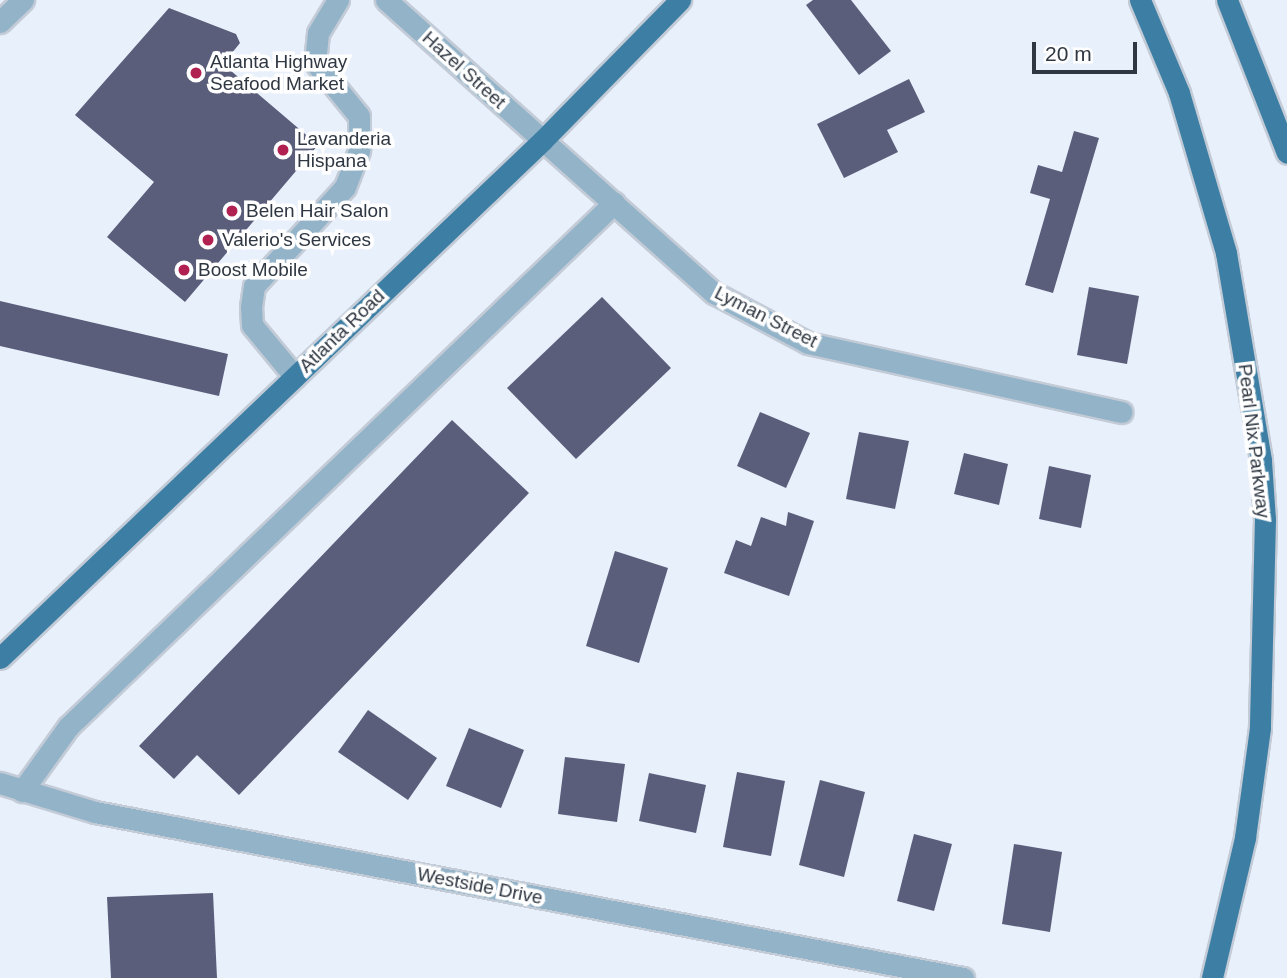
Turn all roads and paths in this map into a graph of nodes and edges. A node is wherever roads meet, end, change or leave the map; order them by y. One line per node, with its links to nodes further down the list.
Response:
1 (23, 0): 7 (street)
2 (338, 0): 11 (street)
3 (386, 0): 8 (street, Hazel Street)
4 (680, 0): 8 (main road, Atlanta Road)
5 (1140, 0): 17 (main road, Pearl Nix Parkway)
6 (1227, 0): 9 (main road)
7 (0, 22)
8 (543, 140): 10 (street, Lyman Street); 11 (main road, Atlanta Road)
9 (1287, 153)
10 (614, 204): 12 (street, Lyman Street); 15 (street)
11 (295, 377): 13 (main road, Atlanta Road)
12 (1122, 412)
13 (0, 658)
14 (0, 783): 15 (street, Westside Drive)
15 (22, 791): 16 (street, Westside Drive)
16 (963, 978)
17 (1212, 978)

